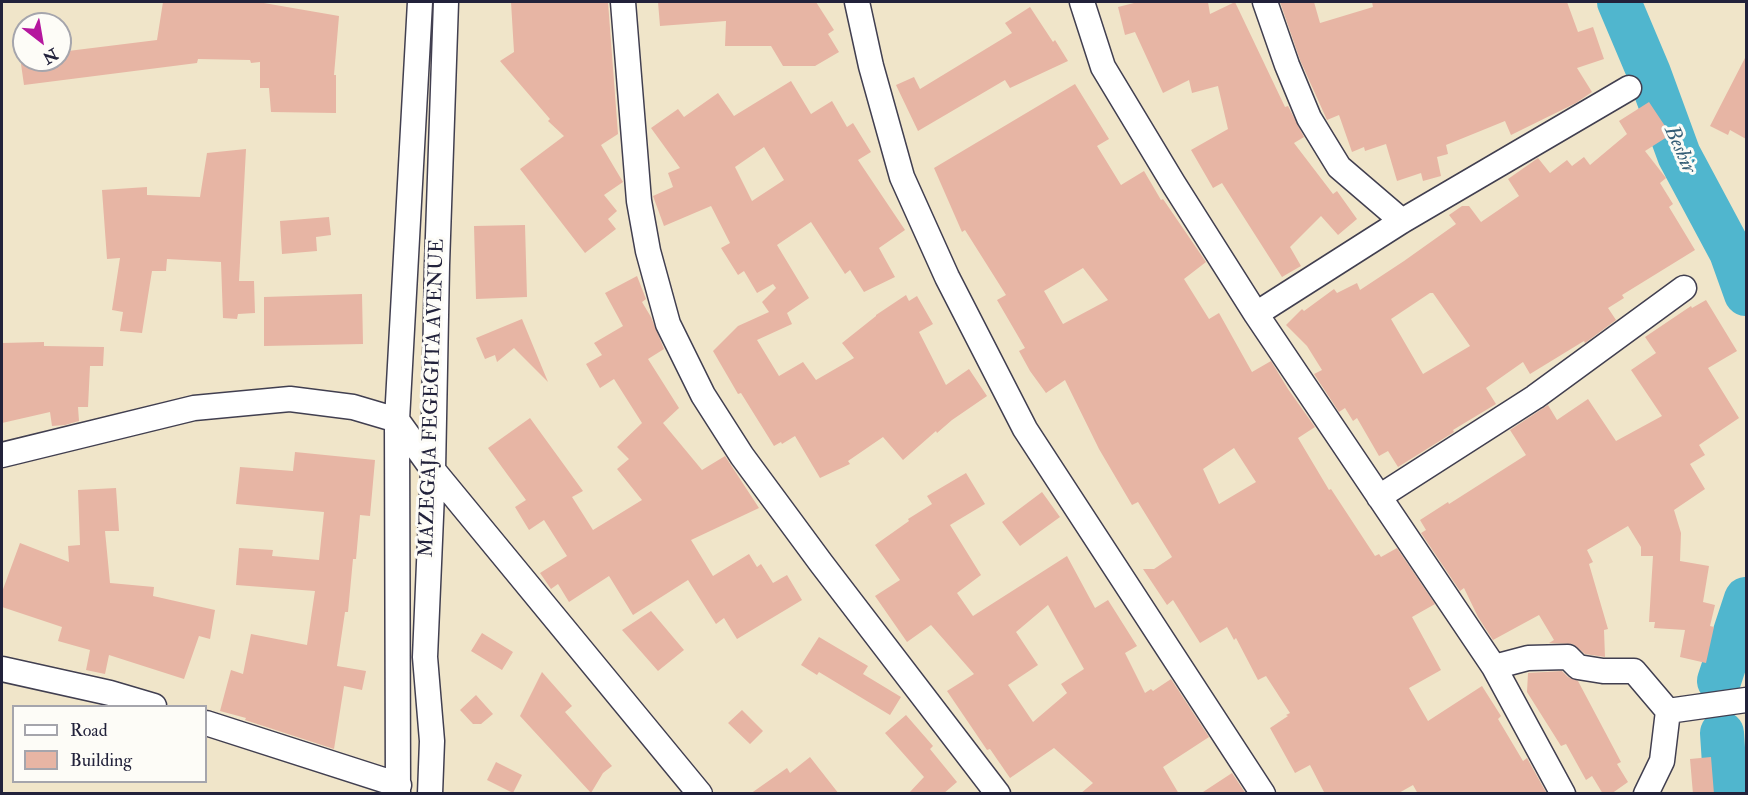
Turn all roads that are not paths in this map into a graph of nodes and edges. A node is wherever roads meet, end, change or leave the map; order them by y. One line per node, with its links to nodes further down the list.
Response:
1 (420, 2): 11 (street, MAZEGAJA FEGEGITA AVENUE)
2 (446, 2): 13 (street, MAZEGAJA FEGEGITA AVENUE)
3 (623, 2): 24 (street)
4 (857, 2): 25 (street)
5 (1082, 2): 10 (street)
6 (1265, 2): 8 (street)
7 (1629, 88): 8 (street)
8 (1402, 221): 10 (street)
9 (1684, 288): 14 (street)
10 (1256, 314): 14 (street)
11 (397, 420): 12 (street); 13 (street); 21 (street, MAZEGAJA FEGEGITA AVENUE)
12 (2, 455)
13 (433, 470): 22 (street, MAZEGAJA FEGEGITA AVENUE); 23 (street)
14 (1379, 497): 15 (street)
15 (1494, 667): 19 (street); 26 (street)
16 (2, 669): 18 (street)
17 (1746, 700): 19 (street)
18 (151, 705)
19 (1668, 711): 27 (street)
20 (207, 723): 21 (street)
21 (398, 789)
22 (430, 794)
23 (700, 794)
24 (998, 794)
25 (1263, 794)
26 (1563, 794)
27 (1646, 794)

